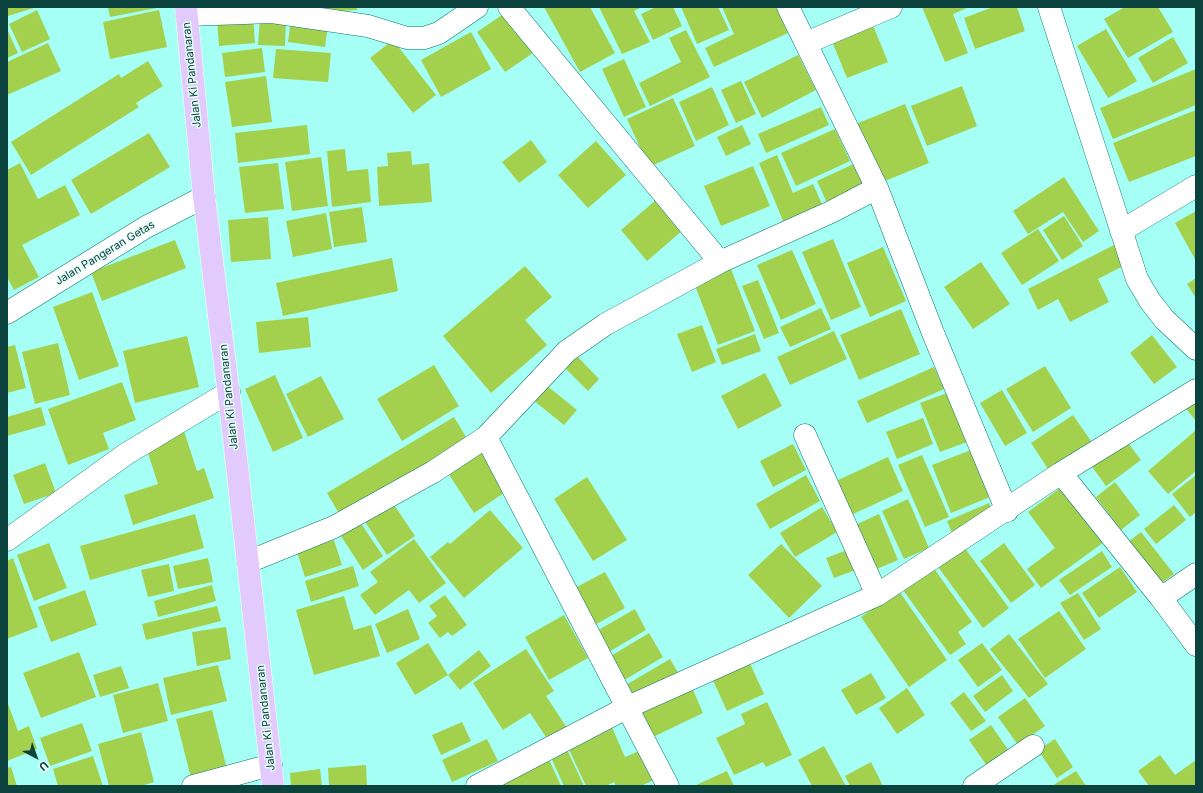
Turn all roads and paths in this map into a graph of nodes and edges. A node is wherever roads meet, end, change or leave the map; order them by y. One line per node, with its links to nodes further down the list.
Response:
1 (477, 7): 6 (street)
2 (509, 7): 12 (street)
3 (788, 7): 7 (street)
4 (891, 7): 7 (street)
5 (1049, 7): 11 (street)
6 (186, 11): 10 (main road, Jalan Ki Pandanaran)
7 (806, 43): 9 (street)
8 (1196, 186): 11 (street)
9 (877, 188): 12 (street); 20 (street)
10 (204, 197): 13 (street, Jalan Pangeran Getas); 16 (main road, Jalan Ki Pandanaran)
11 (1121, 231): 14 (street)
12 (720, 262): 18 (street)
13 (7, 313)
14 (1196, 349)
15 (1196, 390): 19 (street)
16 (229, 392): 21 (street); 22 (main road, Jalan Ki Pandanaran)
17 (805, 435): 24 (street)
18 (486, 437): 22 (street); 27 (street)
19 (1061, 473): 20 (street); 25 (street)
20 (1008, 510): 24 (street)
21 (7, 540)
22 (248, 562): 29 (main road, Jalan Ki Pandanaran)
23 (1196, 574): 25 (street)
24 (877, 595): 27 (street)
25 (1161, 598): 26 (street)
26 (1196, 645)
27 (628, 707): 32 (street); 33 (street)
28 (1033, 746): 34 (street)
29 (270, 765): 30 (street); 31 (main road, Jalan Ki Pandanaran)
30 (193, 786)
31 (273, 786)
32 (476, 786)
33 (668, 786)
34 (974, 786)

